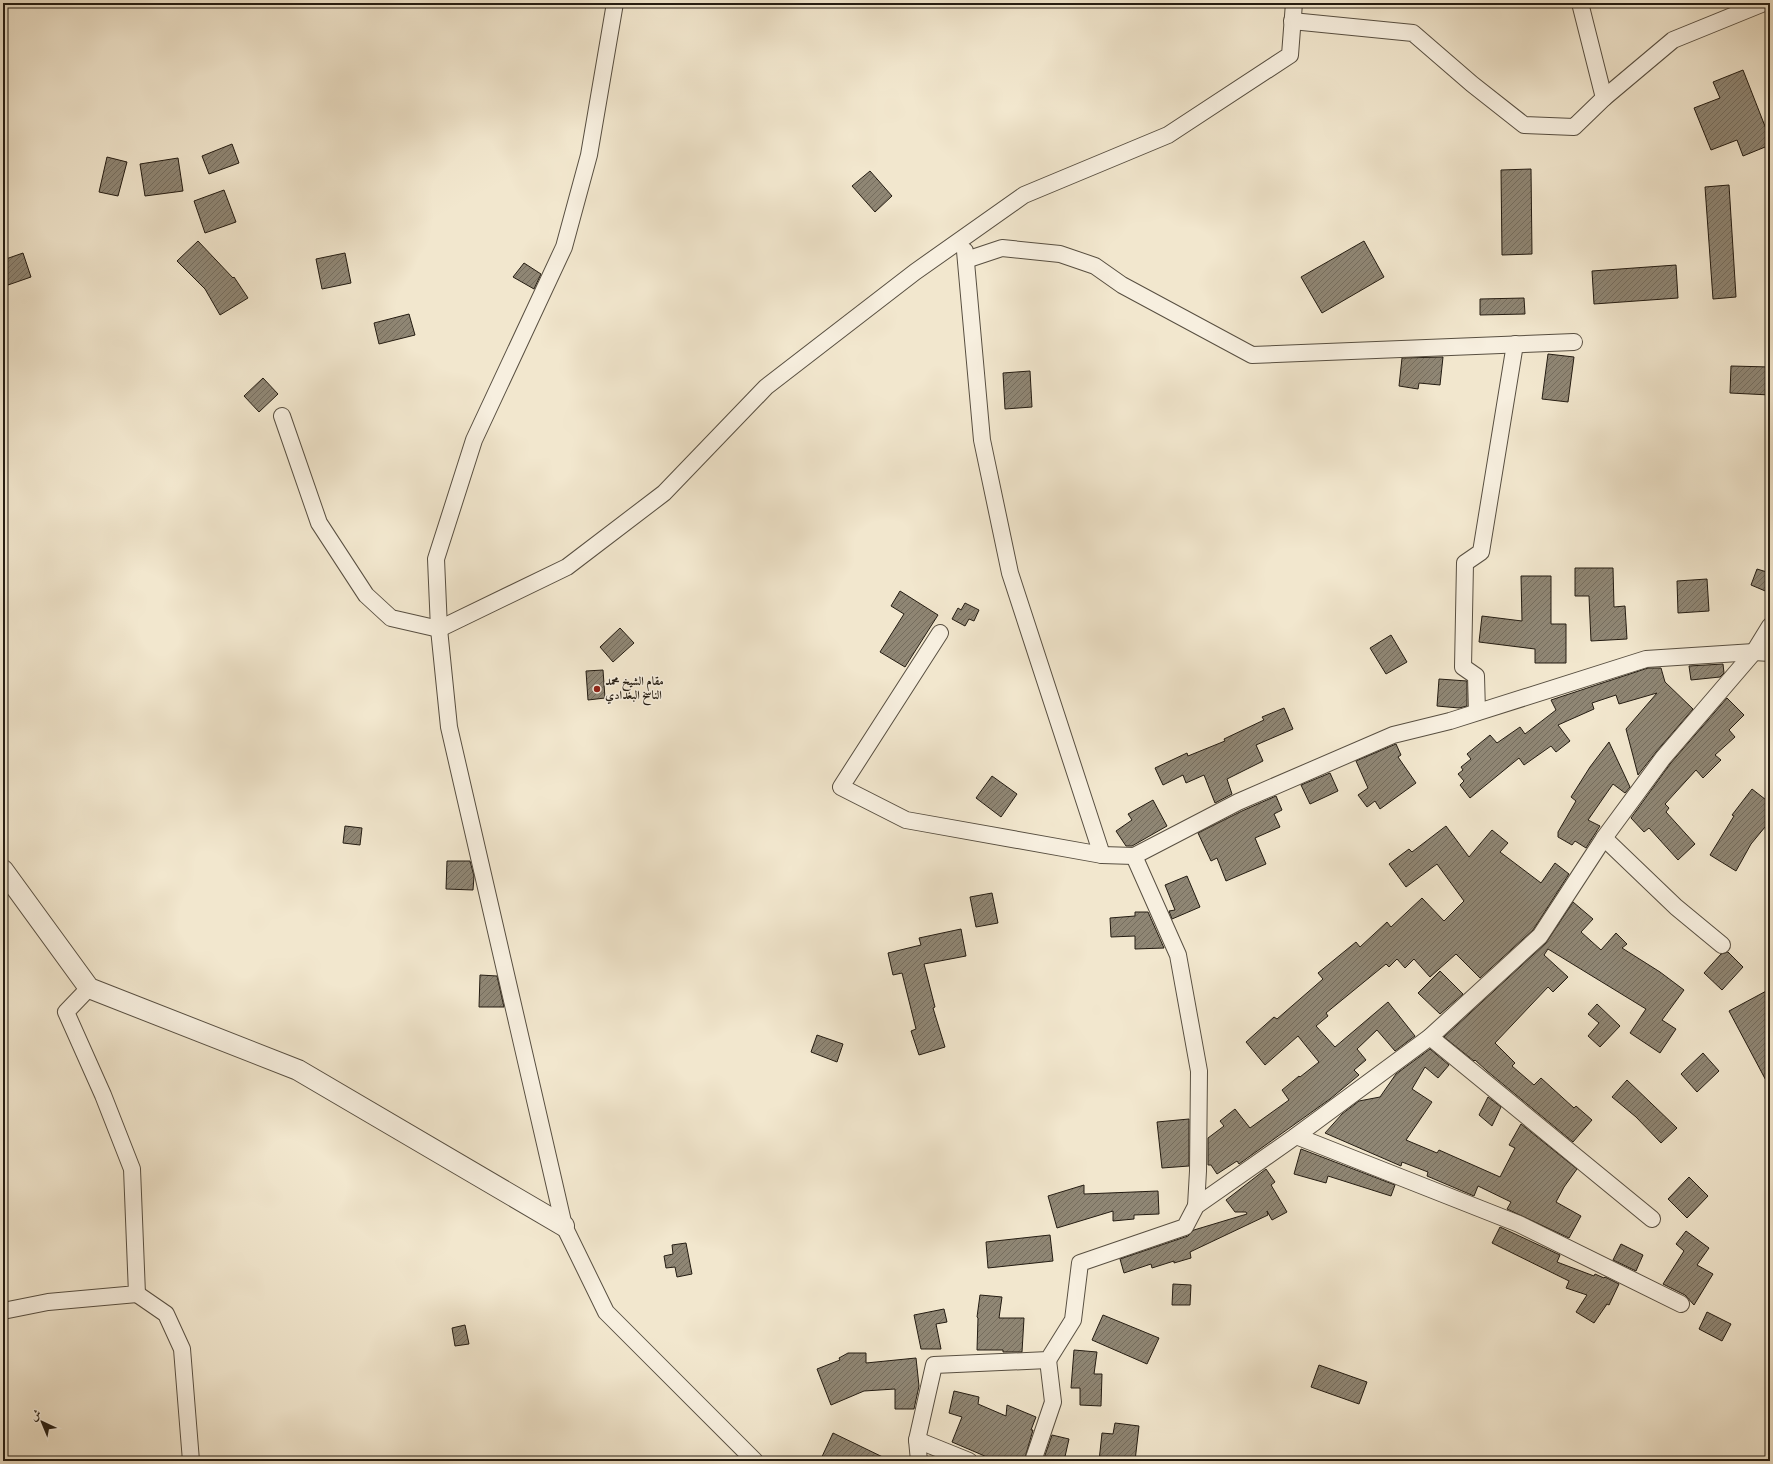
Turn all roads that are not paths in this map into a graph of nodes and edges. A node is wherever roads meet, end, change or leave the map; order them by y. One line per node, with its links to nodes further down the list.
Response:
1 (615, 3): 14 (street)
2 (1294, 3): 6 (street)
3 (1580, 3): 7 (street)
4 (1766, 3): 5 (street); 7 (street)
5 (1770, 12)
6 (1292, 21): 7 (street); 8 (street)
7 (1604, 98)
8 (964, 238): 9 (street); 14 (street)
9 (966, 260): 11 (street); 20 (street)
10 (1574, 342): 11 (street)
11 (1515, 344): 18 (street)
12 (282, 416): 14 (street)
13 (1770, 626): 16 (street)
14 (439, 629): 29 (street)
15 (940, 633): 20 (street)
16 (1754, 652): 17 (street); 18 (street); 19 (street)
17 (1770, 653)
18 (1477, 712): 21 (street)
19 (1604, 838): 23 (street); 25 (street)
20 (1102, 855): 21 (street)
21 (1134, 856): 27 (street)
22 (3, 870): 24 (street)
23 (1722, 945)
24 (89, 988): 29 (street); 30 (street)
25 (1430, 1036): 26 (street); 28 (street)
26 (1296, 1136): 27 (street); 31 (street)
27 (1196, 1206): 33 (street)
28 (1652, 1219)
29 (564, 1226): 36 (street)
30 (137, 1294): 32 (street); 35 (street)
31 (1681, 1304)
32 (3, 1311)
33 (1048, 1360): 34 (street); 39 (street)
34 (917, 1440): 37 (street); 38 (street)
35 (190, 1461)
36 (755, 1461)
37 (919, 1461)
38 (969, 1461)
39 (1033, 1461)

